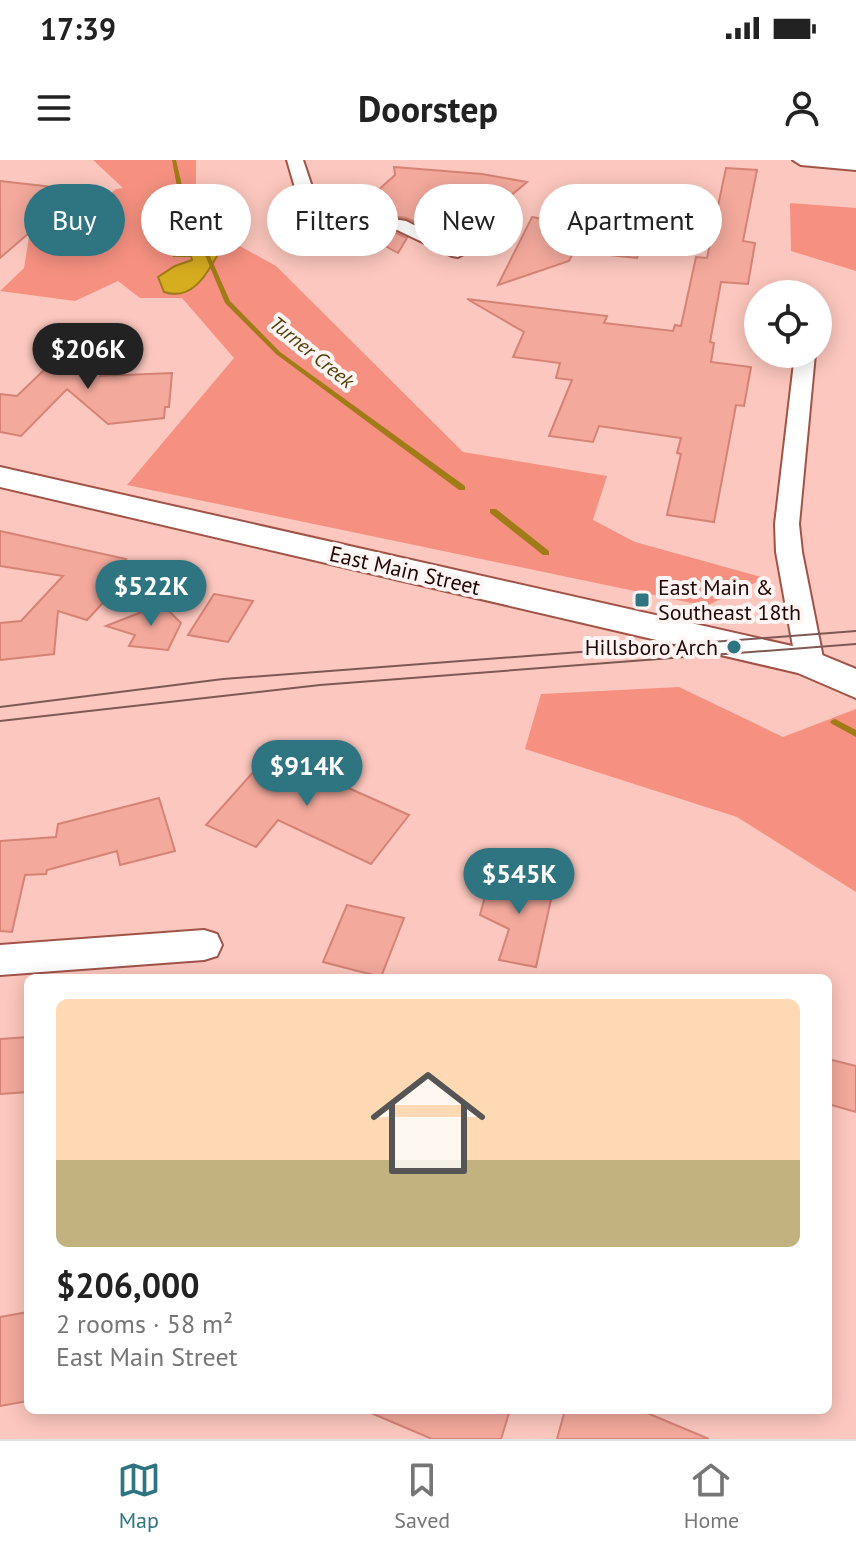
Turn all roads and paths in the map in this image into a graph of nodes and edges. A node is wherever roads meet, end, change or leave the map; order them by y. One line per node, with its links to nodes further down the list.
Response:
1 (295, 160): 4 (street)
2 (801, 160): 3 (street)
3 (856, 165)
4 (414, 232)
5 (804, 368): 8 (street)
6 (0, 477): 8 (main road, East Main Street)
7 (856, 662): 8 (main road, East Main Street)
8 (810, 663): 9 (main road, East Main Street)
9 (856, 685)
10 (204, 945): 11 (street)
11 (0, 960)

